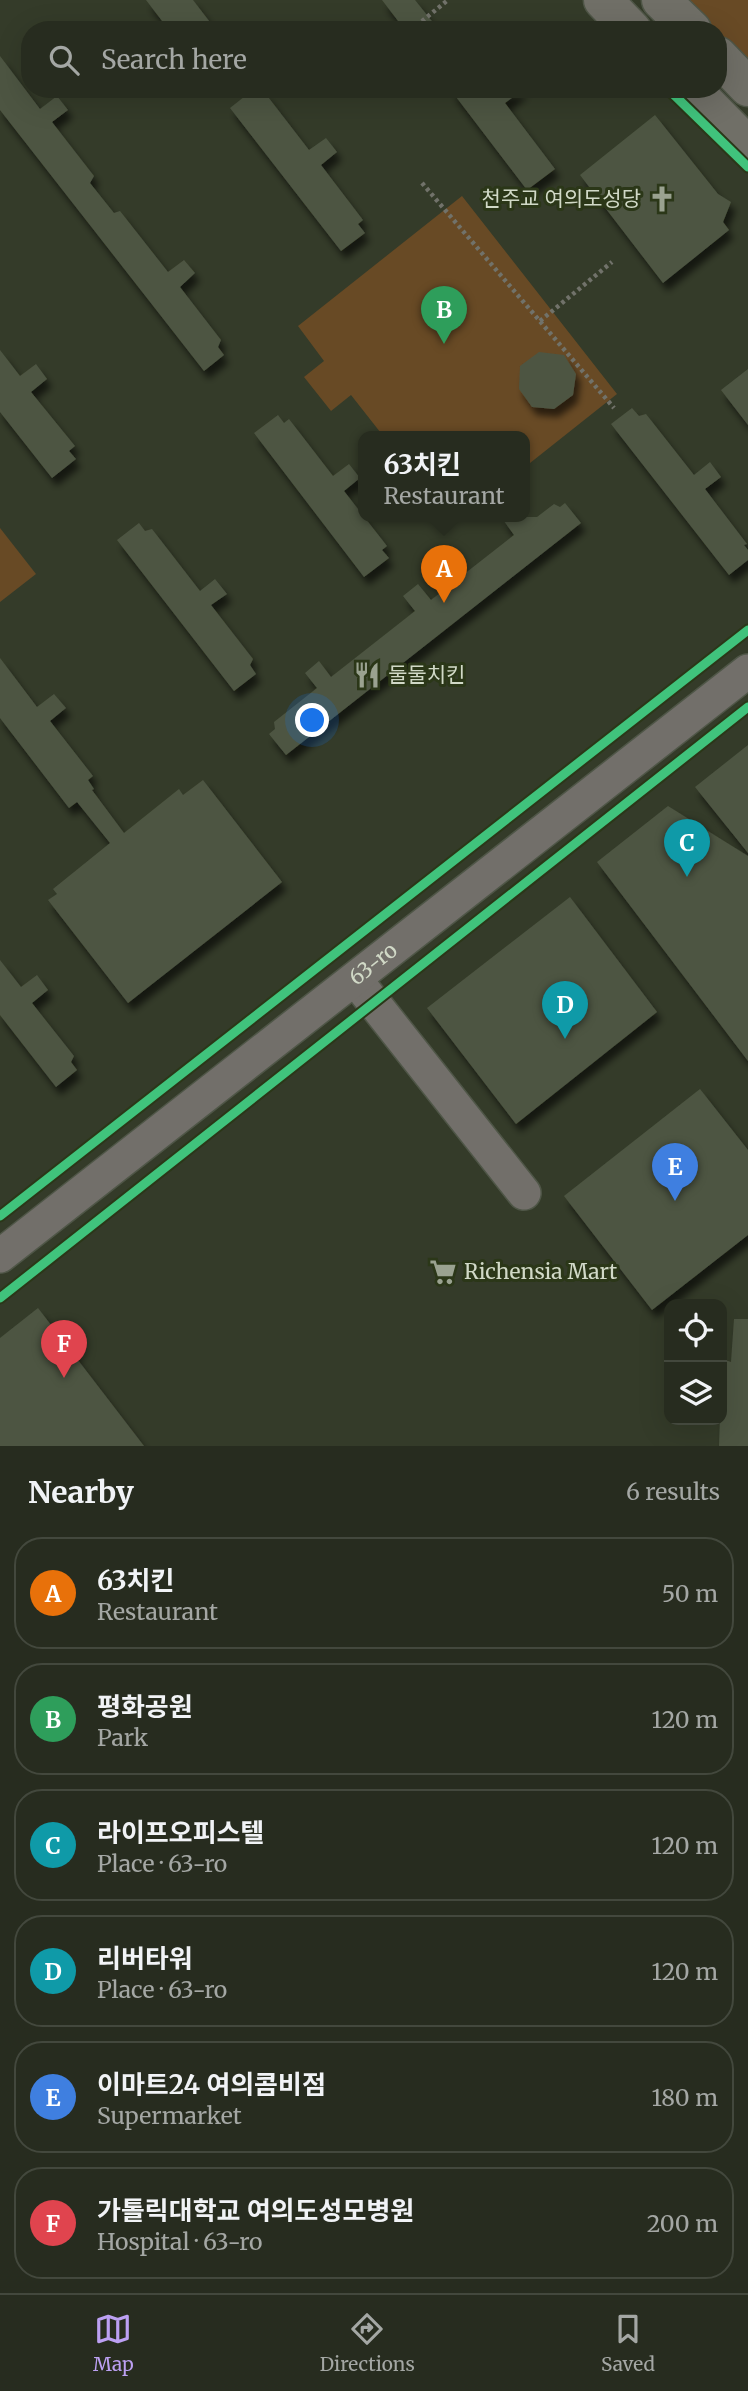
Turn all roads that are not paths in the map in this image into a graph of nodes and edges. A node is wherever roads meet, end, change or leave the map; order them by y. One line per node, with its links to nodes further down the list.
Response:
1 (603, 0): 3 (main road)
2 (661, 0): 4 (main road)
3 (623, 21)
4 (683, 21)
5 (727, 65): 6 (main road)
6 (748, 87)
7 (701, 98): 8 (main road)
8 (748, 146)
9 (748, 671): 10 (street, 63-ro)
10 (355, 979): 11 (street); 12 (street, 63-ro)
11 (524, 1193)
12 (0, 1256)

